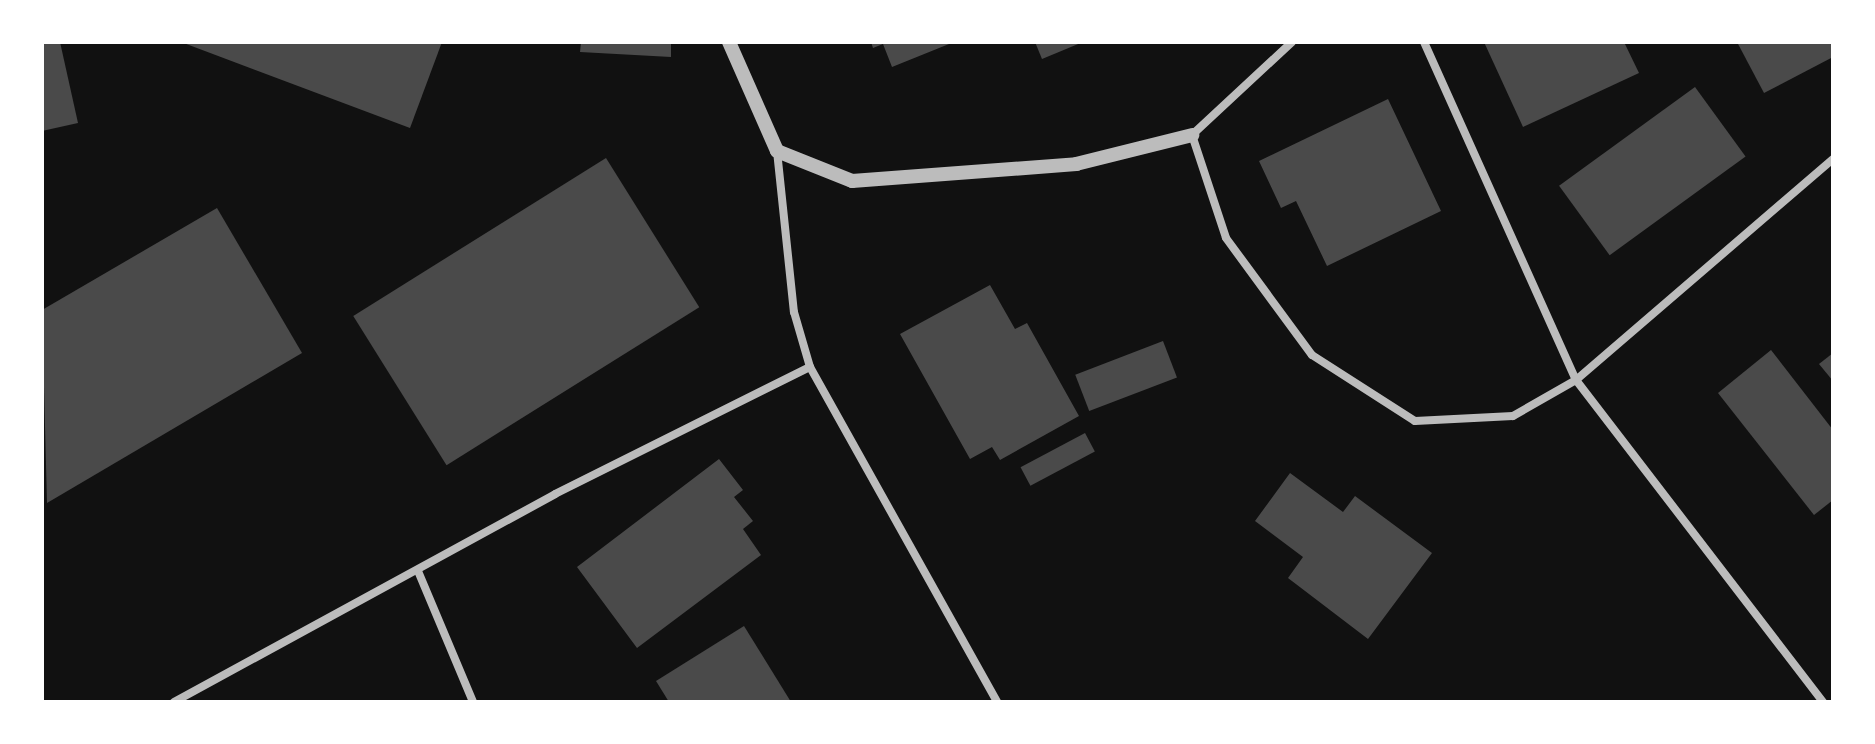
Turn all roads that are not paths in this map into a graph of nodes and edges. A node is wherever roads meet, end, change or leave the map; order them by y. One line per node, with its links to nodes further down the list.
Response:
1 (729, 42): 5 (street)
2 (1292, 42): 4 (street)
3 (1424, 42): 8 (street)
4 (1192, 135): 5 (street); 8 (street)
5 (777, 151): 7 (street)
6 (1833, 159): 8 (street)
7 (810, 367): 9 (street); 12 (street)
8 (1576, 380): 13 (street)
9 (418, 571): 10 (street); 11 (street)
10 (174, 702)
11 (473, 702)
12 (997, 702)
13 (1823, 702)

